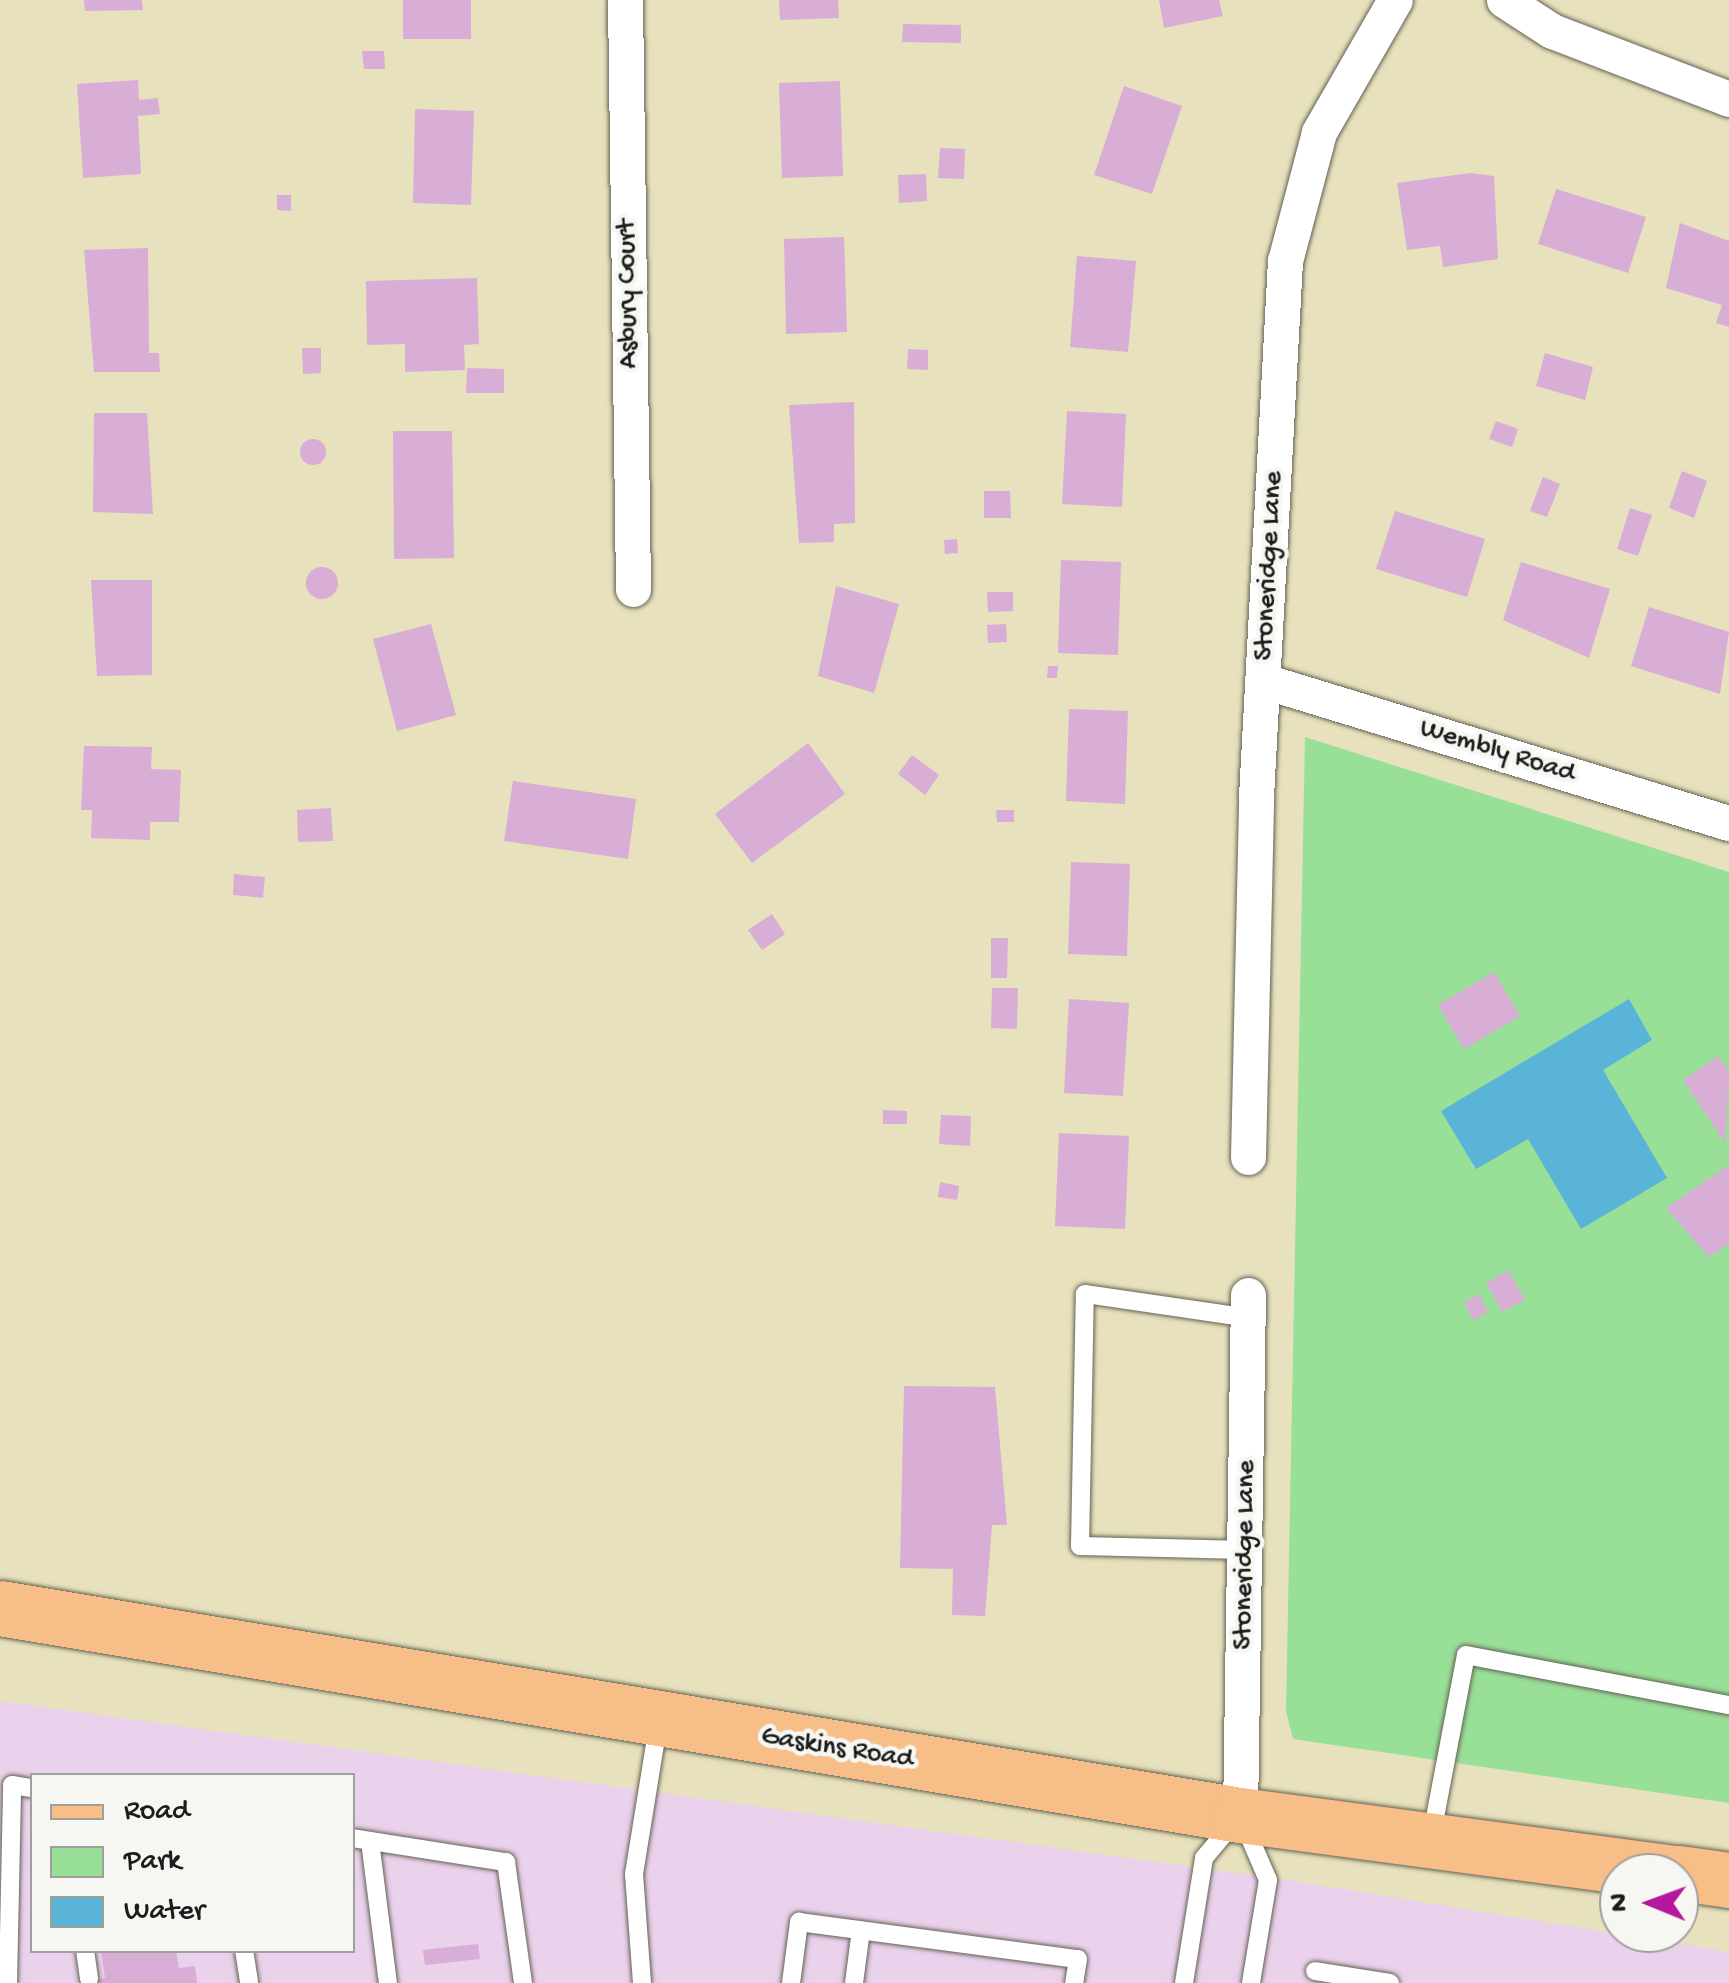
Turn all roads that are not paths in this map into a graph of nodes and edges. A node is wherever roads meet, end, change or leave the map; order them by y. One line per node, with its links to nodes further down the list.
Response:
1 (625, 0): 5 (street, Asbury Court)
2 (1395, 0): 6 (street, Stoneridge Lane)
3 (1504, 0): 4 (street)
4 (1729, 100)
5 (633, 589)
6 (1264, 681): 7 (street, Wembly Road); 8 (street, Stoneridge Lane)
7 (1729, 824)
8 (1248, 1157)
9 (1249, 1307): 10 (street, Stoneridge Lane); 10 (lane)
10 (1246, 1550): 15 (street, Stoneridge Lane)
11 (0, 1608): 13 (main road, Gaskins Road)
12 (1729, 1705): 17 (lane)
13 (658, 1720): 15 (main road, Gaskins Road); 30 (lane)
14 (30, 1788): 26 (lane)
15 (1240, 1815): 17 (main road, Gaskins Road); 34 (lane); 35 (lane)
16 (361, 1840): 28 (lane); 29 (lane)
17 (1431, 1840): 18 (main road, Gaskins Road)
18 (1599, 1862)
19 (1699, 1876): 20 (main road, Gaskins Road)
20 (1729, 1880)
21 (861, 1930): 31 (lane); 32 (lane); 33 (lane)
22 (85, 1953): 25 (lane)
23 (244, 1953): 27 (lane)
24 (1315, 1971): 36 (lane)
25 (89, 1979)
26 (8, 1983)
27 (249, 1983)
28 (388, 1983)
29 (522, 1983)
30 (642, 1983)
31 (791, 1983)
32 (854, 1983)
33 (1074, 1983)
34 (1184, 1983)
35 (1251, 1983)
36 (1390, 1983)

